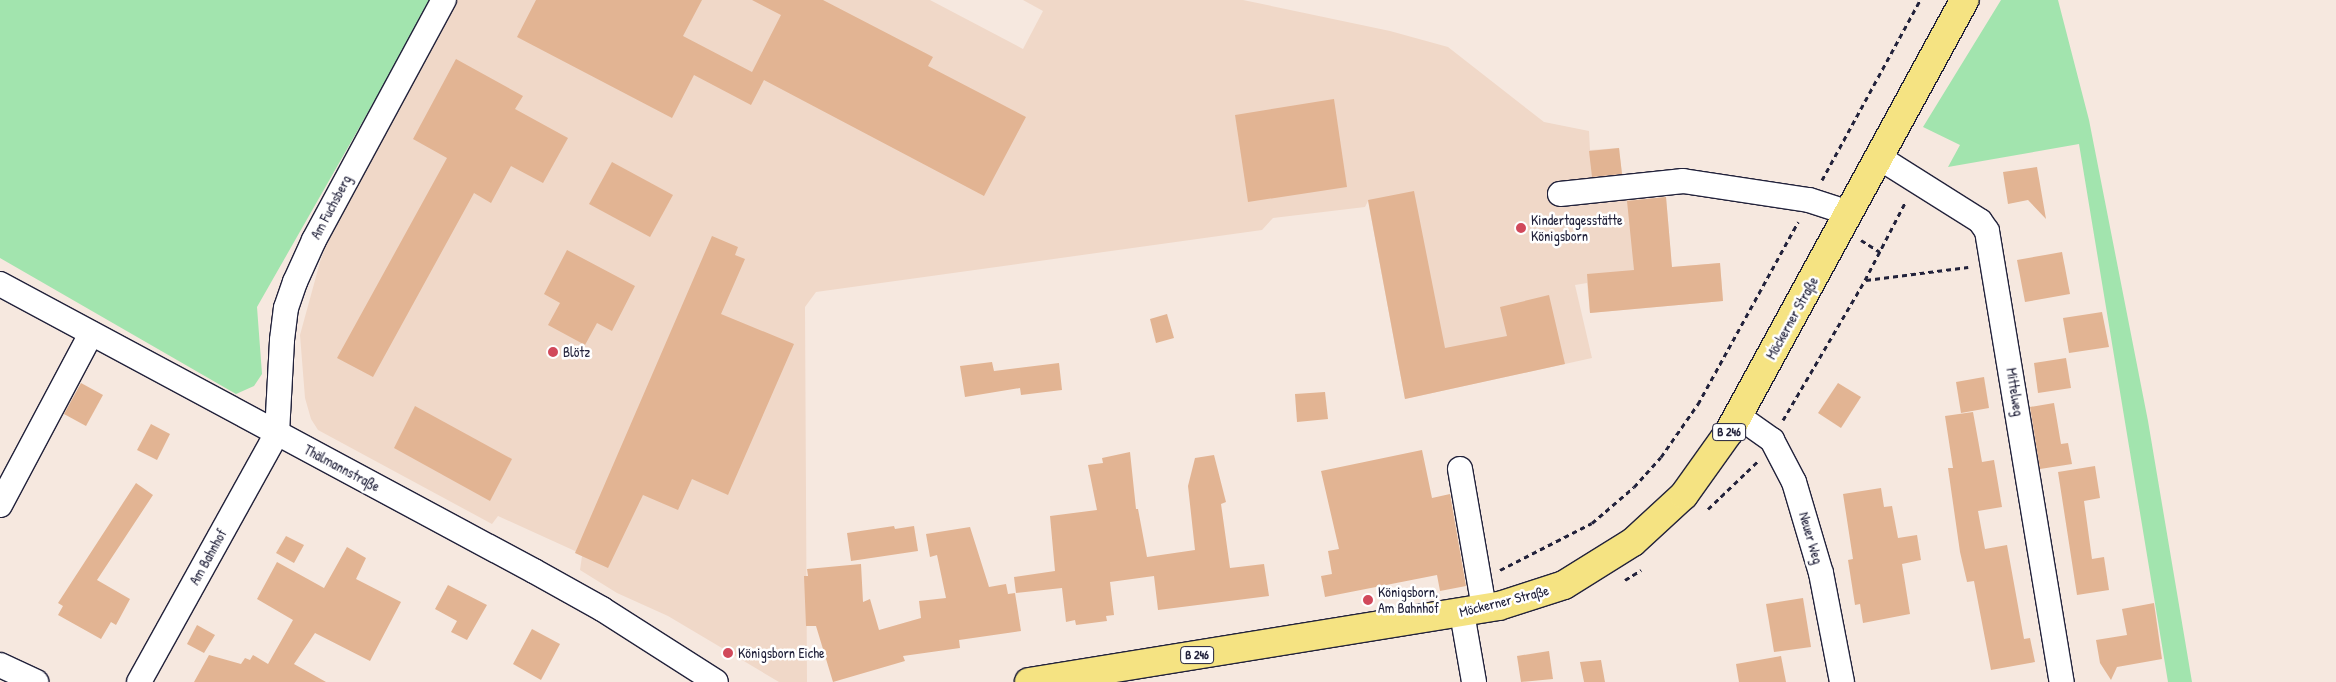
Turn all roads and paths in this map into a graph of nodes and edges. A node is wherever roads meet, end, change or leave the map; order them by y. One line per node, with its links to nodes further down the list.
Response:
1 (444, 0): 14 (street, Am Fuchsberg)
2 (1920, 0): 7 (path)
3 (1966, 0): 4 (main road, Möckerner Straße / B 246)
4 (1880, 158): 5 (street, Mittelweg); 8 (main road, Möckerner Straße / B 246)
5 (1916, 180): 9 (street, Mittelweg); 10 (path)
6 (1560, 194): 7 (street)
7 (1809, 200): 8 (street); 20 (path)
8 (1849, 213): 13 (main road, Möckerner Straße / B 246)
9 (1994, 264): 10 (path); 32 (street, Mittelweg)
10 (1865, 280): 15 (path)
11 (0, 284): 12 (street, Thälmannstraße)
12 (91, 334): 14 (street, Thälmannstraße); 17 (street)
13 (1738, 416): 15 (street, Neuer Weg); 22 (main road, Möckerner Straße / B 246)
14 (278, 433): 23 (street, Thälmannstraße); 26 (street, Am Bahnhof)
15 (1772, 440): 18 (path); 31 (street, Neuer Weg)
16 (1460, 469): 20 (street)
17 (0, 505)
18 (1702, 515)
19 (1646, 567): 21 (path)
20 (1481, 578): 22 (street)
21 (1617, 584)
22 (1473, 611): 29 (main road, Möckerner Straße / B 246); 30 (street)
23 (680, 660): 27 (street); 28 (street, Thälmannstraße)
24 (2, 662): 25 (street)
25 (36, 682)
26 (140, 682)
27 (688, 682)
28 (716, 682)
29 (1029, 682)
30 (1474, 682)
31 (1842, 682)
32 (2062, 682)

